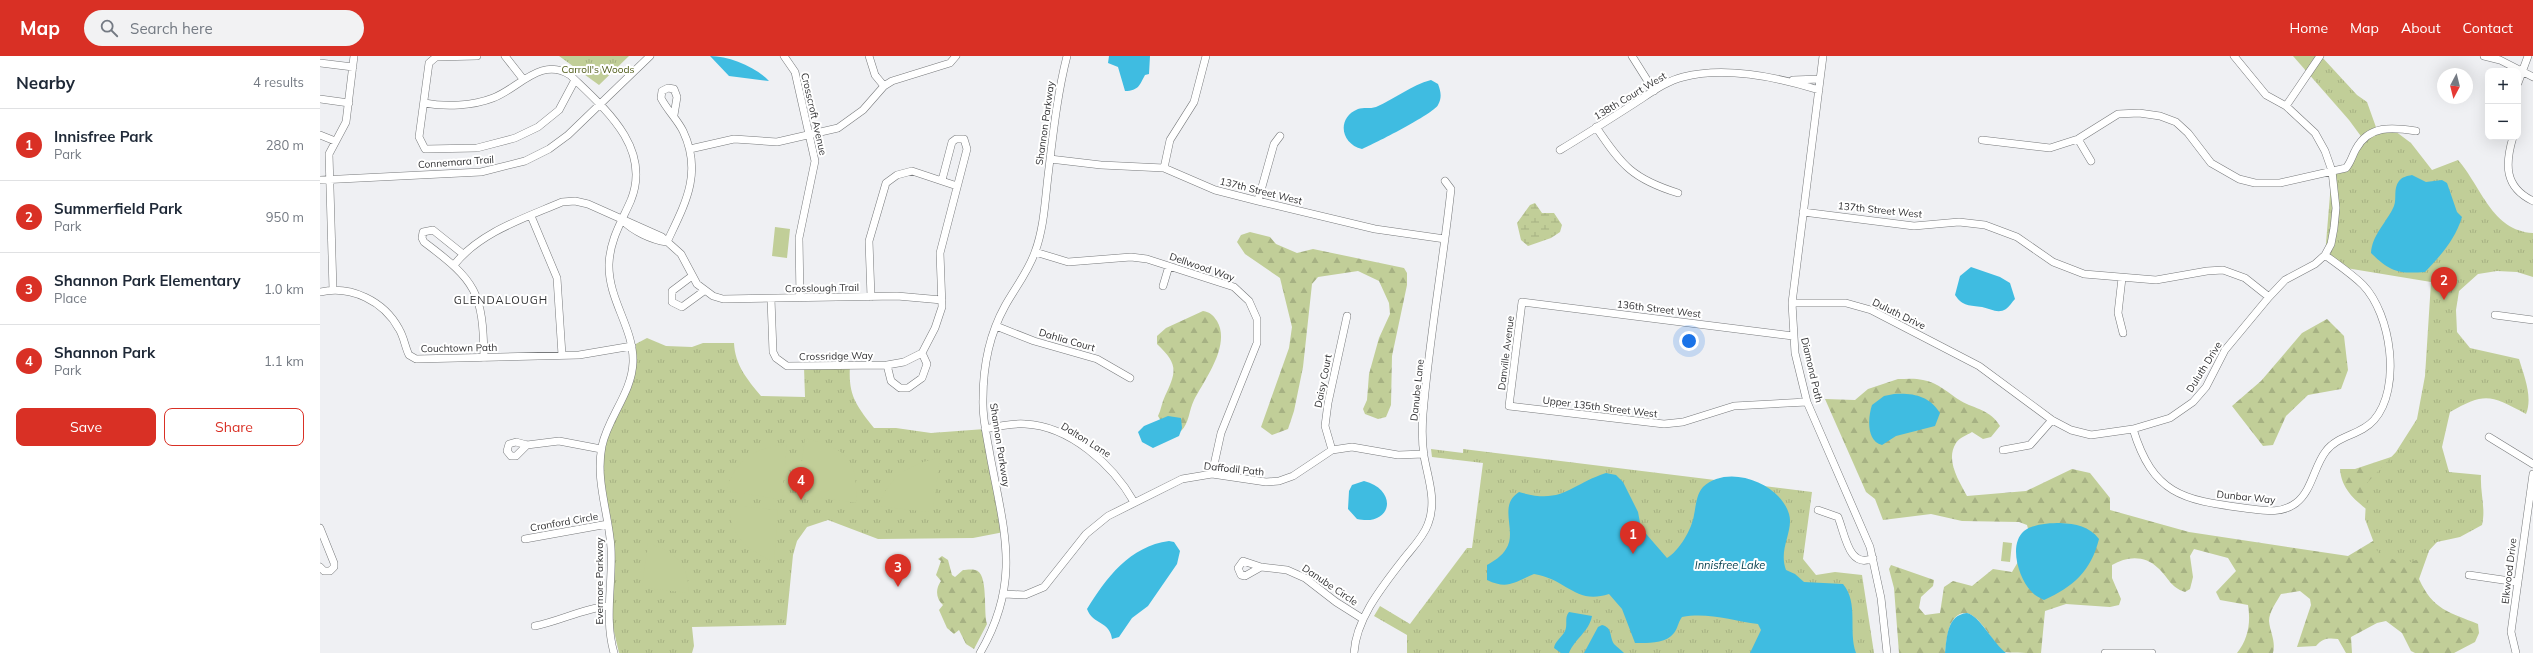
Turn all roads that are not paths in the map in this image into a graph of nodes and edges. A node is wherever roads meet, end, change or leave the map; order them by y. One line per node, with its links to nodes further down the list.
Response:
1 (354, 56): 17 (street)
2 (477, 56): 29 (street)
3 (504, 56): 20 (street)
4 (650, 56): 30 (street, Connemara Trail)
5 (784, 56): 36 (street, Crosscroft Avenue)
6 (869, 56): 24 (street)
7 (956, 56): 24 (street)
8 (1067, 56): 44 (street, Shannon Parkway)
9 (1206, 56): 46 (street)
10 (1632, 56): 26 (street)
11 (1823, 56): 21 (street, Diamond Path)
12 (2234, 56): 31 (street)
13 (2320, 56): 31 (street)
14 (2484, 56): 18 (street)
15 (2528, 56): 18 (street)
16 (320, 63): 17 (street)
17 (353, 67): 28 (street)
18 (2522, 72): 19 (street)
19 (2533, 77)
20 (523, 79): 22 (street, Evermore Parkway); 29 (street, Evermore Parkway)
21 (1820, 79): 23 (street, 138th Court West); 25 (street, Diamond Path)
22 (575, 80): 29 (street); 30 (street, Evermore Parkway)
23 (1787, 80): 25 (street, 138th Court West); 26 (street, 138th Court West)
24 (884, 86): 36 (street)
25 (1819, 90): 56 (street, Diamond Path)
26 (1654, 91): 33 (street, 138th Court West)
27 (320, 99): 28 (street)
28 (349, 103): 41 (street)
29 (424, 103)
30 (600, 105): 49 (street, Connemara Trail); 58 (street, Evermore Parkway)
31 (2286, 106): 47 (street)
32 (674, 115): 42 (street)
33 (1596, 127): 43 (street, 138th Court West); 53 (street)
34 (2416, 131): 47 (street)
35 (320, 135): 41 (street)
36 (810, 135): 42 (street); 74 (street, Crosscroft Avenue)
37 (1280, 136): 54 (street)
38 (2078, 139): 39 (street); 45 (street); 47 (street)
39 (1982, 140)
40 (2512, 140): 55 (street)
41 (335, 141): 49 (street)
42 (690, 149): 60 (street)
43 (1560, 150)
44 (1050, 159): 46 (street, 137th Street West); 61 (street, Shannon Parkway)
45 (2091, 161)
46 (1164, 168): 54 (street, 137th Street West)
47 (2332, 171): 63 (street)
48 (320, 180): 49 (street, Connemara Trail)
49 (330, 180): 69 (street)
50 (942, 180): 52 (street); 52 (street); 72 (street)
51 (1445, 181): 59 (street, Danube Lane)
52 (957, 186): 76 (street)
53 (1678, 193)
54 (1258, 201): 59 (street, 137th Street West)
55 (2533, 201)
56 (1803, 212): 67 (street, 137th Street West); 78 (street, Diamond Path)
57 (531, 216): 58 (street, Crosslough Trail); 62 (street, Crosslough Trail); 87 (street)
58 (622, 219): 60 (street, Crosslough Trail); 85 (street, Evermore Parkway)
59 (1445, 238): 101 (street, Danube Lane)
60 (667, 242): 66 (street, Crosslough Trail)
61 (1035, 252): 65 (street, Dellwood Way); 82 (street, Shannon Parkway)
62 (463, 254): 64 (street, Crosslough Trail); 64 (street)
63 (2325, 255): 73 (street, Duluth Drive); 95 (street, Dunbar Way)
64 (454, 265): 88 (street)
65 (1169, 266): 68 (street); 103 (street, Dellwood Way)
66 (692, 276): 70 (street, Crosslough Trail); 70 (street)
67 (2122, 278): 73 (street, 137th Street West); 83 (street)
68 (1163, 286)
69 (333, 290): 71 (street, Couchtown Path); 88 (street, Couchtown Path)
70 (704, 291): 75 (street, Crosslough Trail)
71 (320, 292)
72 (871, 297): 74 (street, Crosslough Trail); 76 (street, Crosslough Trail)
73 (2269, 297): 95 (street, Duluth Drive)
74 (800, 298): 75 (street, Crosslough Trail)
75 (771, 299): 89 (street, Crossridge Way)
76 (942, 300): 86 (street)
77 (1522, 302): 84 (street, 136th Street West); 92 (street, Danville Avenue)
78 (1792, 303): 84 (street, Diamond Path); 93 (street, Duluth Drive)
79 (2496, 315): 81 (street)
80 (1347, 316): 99 (street, Daisy Court)
81 (2533, 320)
82 (996, 326): 90 (street, Dahlia Court); 94 (street, Shannon Parkway)
83 (2123, 332)
84 (1793, 336): 91 (street, Diamond Path)
85 (632, 346): 87 (street, Couchtown Path); 98 (street, Evermore Parkway)
86 (922, 353): 89 (street, Crossridge Way); 89 (street, Crossridge Way)
87 (562, 355): 88 (street, Couchtown Path)
88 (484, 358)
89 (887, 365)
90 (1130, 378)
91 (1807, 402): 92 (street, Upper 135th Street West); 111 (street, Diamond Path)
92 (1509, 406)
93 (2052, 420): 95 (street, Duluth Drive); 100 (street)
94 (985, 429): 106 (street, Dalton Lane); 116 (street, Shannon Parkway)
95 (2133, 429)
96 (2489, 437): 102 (street)
97 (527, 445): 98 (street)
98 (601, 449): 108 (street, Evermore Parkway)
99 (1332, 450): 101 (street, Daffodil Path); 103 (street, Daffodil Path)
100 (2003, 450)
101 (1424, 454): 118 (street, Danube Lane)
102 (2533, 464)
103 (1212, 474): 106 (street, Daffodil Path)
104 (2533, 474): 105 (street, Elkwood Drive)
105 (2531, 491): 115 (street, Elkwood Drive)
106 (1134, 502): 116 (street, Daffodil Path)
107 (1818, 510): 111 (street)
108 (608, 524): 110 (street, Cranford Circle); 117 (street, Evermore Parkway)
109 (320, 528): 112 (street)
110 (524, 539)
111 (1873, 558): 123 (street, Diamond Path)
112 (320, 567)
113 (1261, 567): 118 (street, Danube Circle)
114 (2469, 575): 115 (street)
115 (2518, 582): 126 (street, Elkwood Drive)
116 (1005, 594): 121 (street, Shannon Parkway)
117 (608, 606): 119 (street); 120 (street, Evermore Parkway)
118 (1363, 619): 122 (street, Danube Lane)
119 (535, 626)
120 (614, 653)
121 (980, 653)
122 (1354, 653)
123 (1887, 653)
124 (2104, 653): 125 (street)
125 (2152, 653)
126 (2516, 653)

